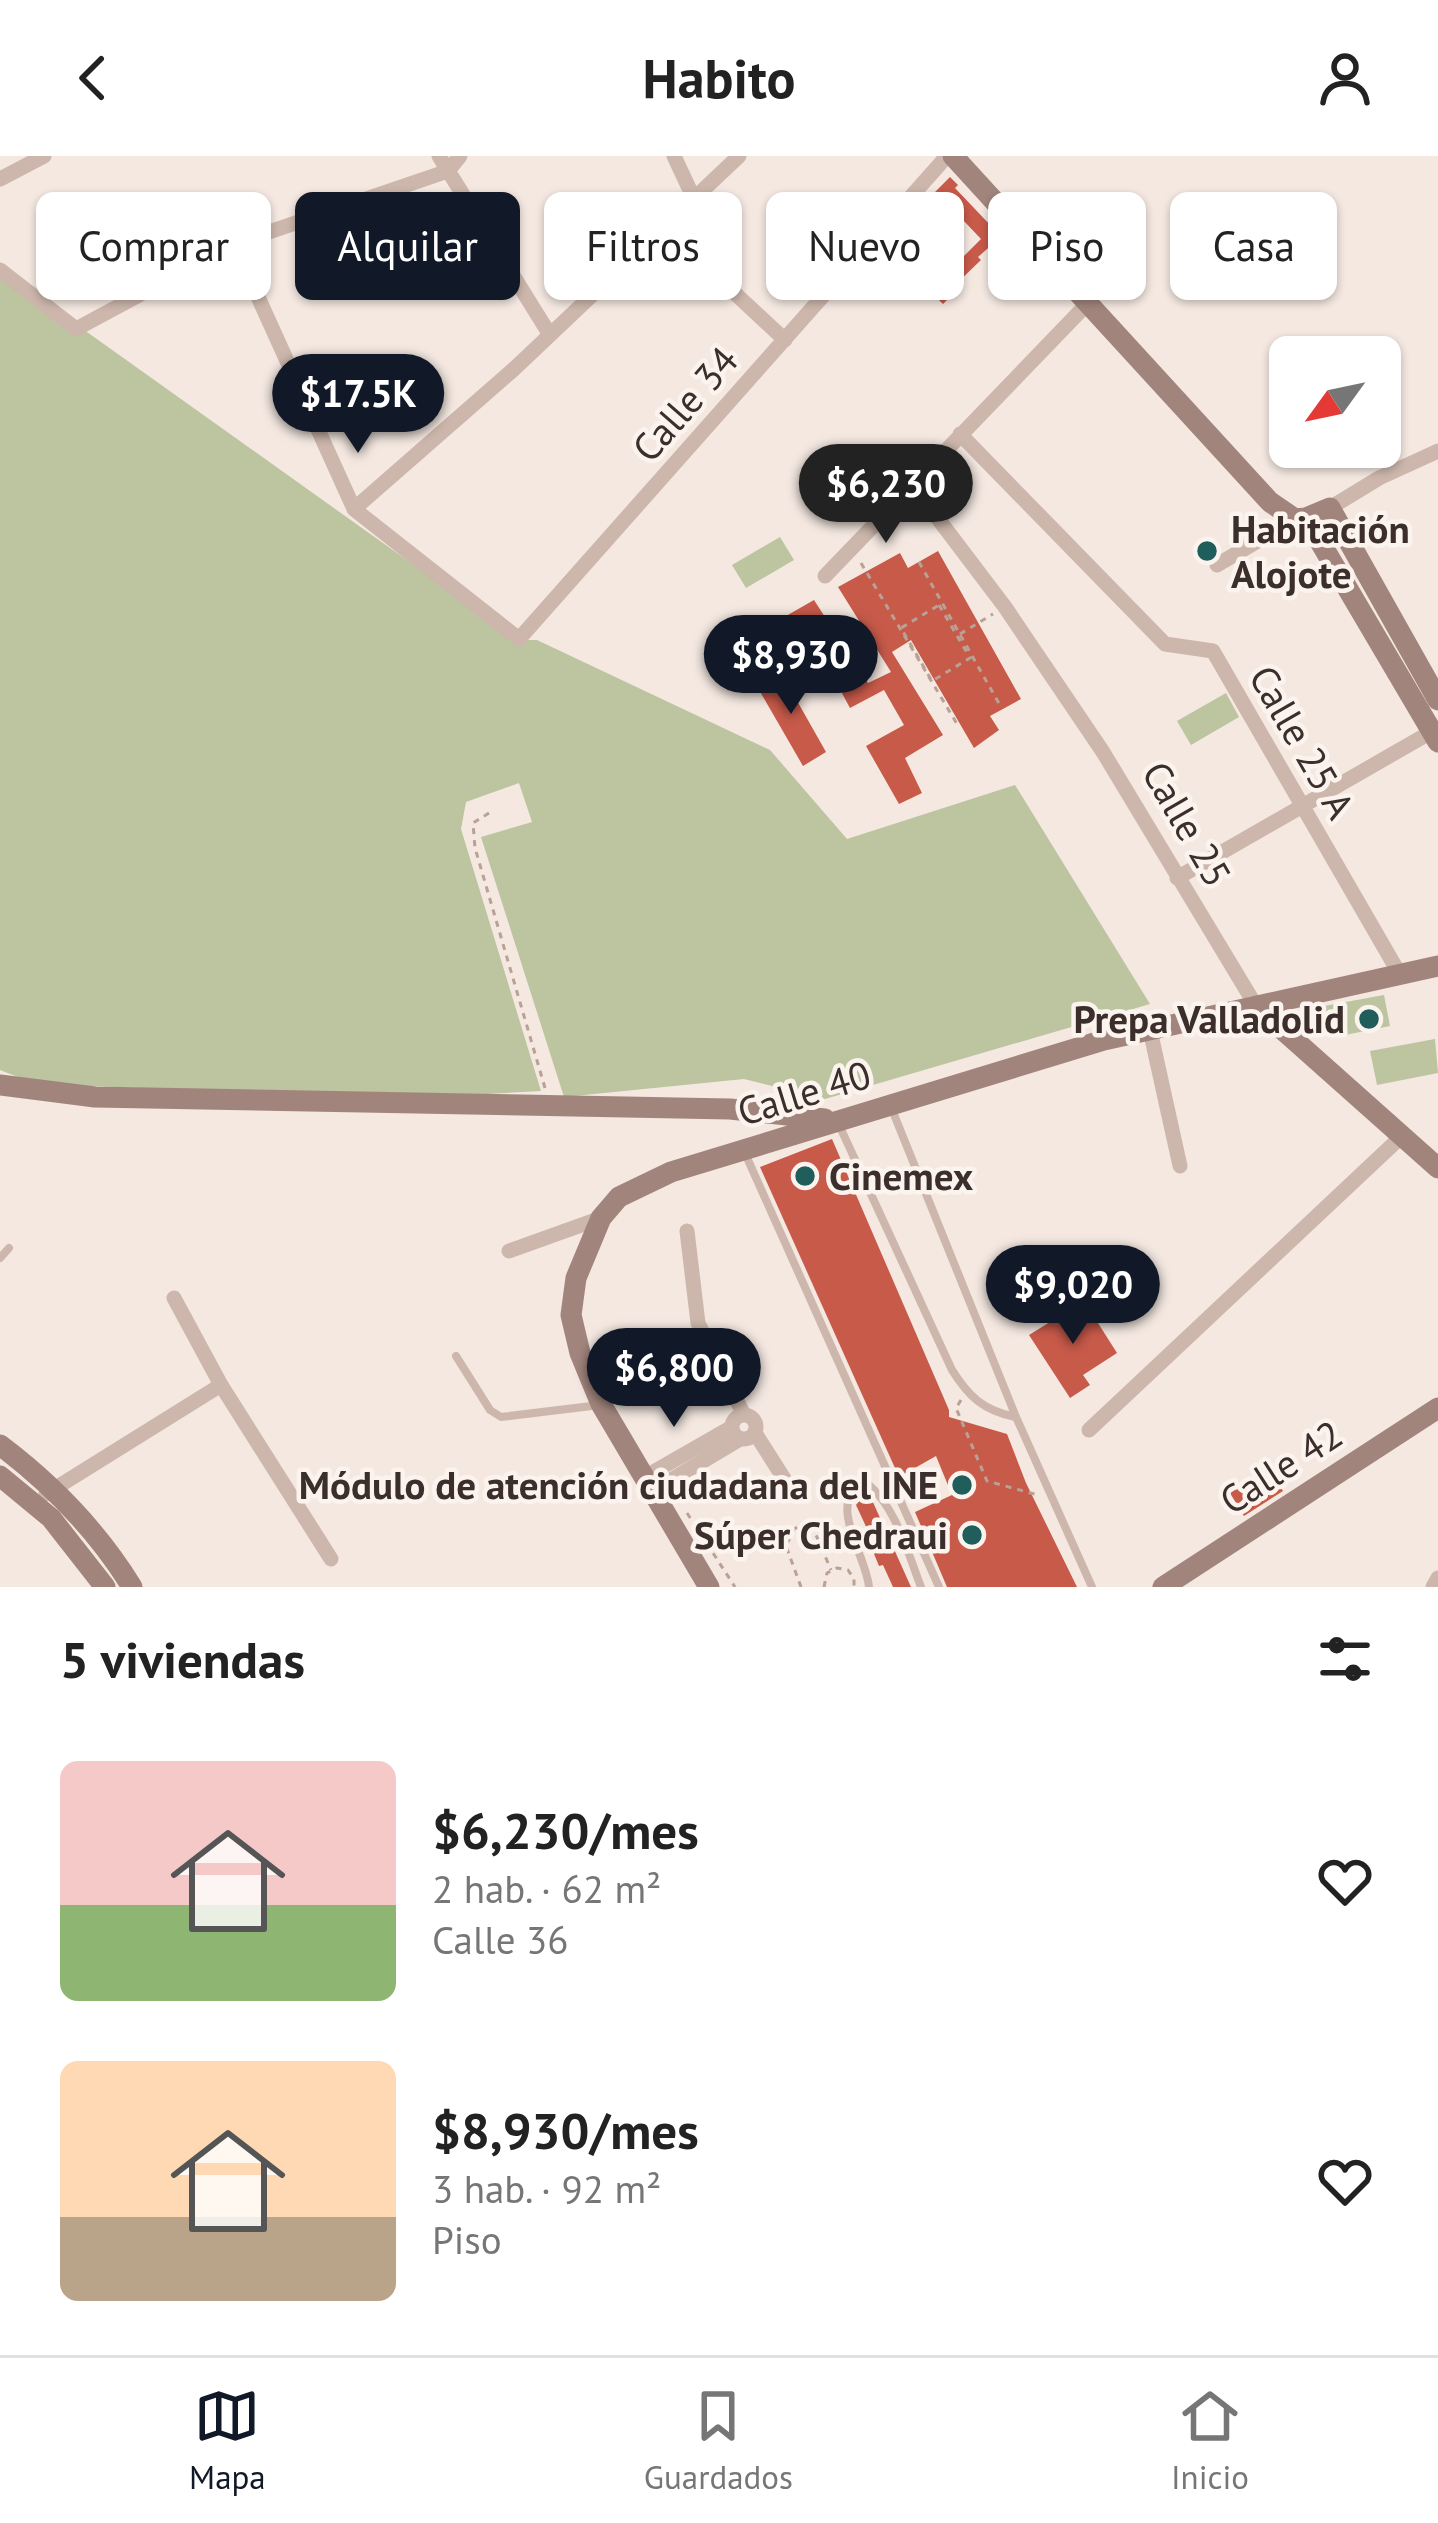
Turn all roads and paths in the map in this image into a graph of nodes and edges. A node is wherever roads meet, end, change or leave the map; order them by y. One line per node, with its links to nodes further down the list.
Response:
1 (44, 156): 7 (street)
2 (460, 156): 6 (street)
3 (674, 156): 8 (street)
4 (739, 156): 9 (street)
5 (950, 156): 18 (main road); 20 (street, Calle 34)
6 (443, 164): 10 (street); 19 (street)
7 (0, 179)
8 (691, 192)
9 (704, 192)
10 (271, 230)
11 (0, 270): 12 (street)
12 (36, 297)
13 (39, 300): 14 (street)
14 (129, 300)
15 (259, 300): 25 (street)
16 (588, 300): 19 (street)
17 (742, 300): 20 (street)
18 (1089, 302): 21 (street); 26 (main road)
19 (550, 335): 25 (street)
20 (785, 340): 25 (street, Calle 34)
21 (960, 434): 23 (street); 37 (street, Calle 25 A)
22 (1438, 451): 24 (street)
23 (911, 483): 27 (street); 31 (street, Calle 25)
24 (1330, 508): 26 (main road); 33 (main road)
25 (354, 509)
26 (1300, 519): 29 (street); 36 (main road)
27 (851, 546): 30 (street); 35 (path)
28 (919, 562): 32 (path)
29 (1217, 566)
30 (825, 576)
31 (1005, 607): 32 (path); 39 (street, Calle 25)
32 (959, 635): 32 (path); 34 (path)
33 (1438, 700)
34 (1001, 707)
35 (957, 724)
36 (1436, 734): 37 (street)
37 (1302, 809): 39 (street); 41 (street, Calle 25 A)
38 (488, 814): 46 (path)
39 (1177, 878): 42 (street, Calle 25)
40 (1438, 965): 41 (main road, Calle 40)
41 (1399, 973): 42 (main road, Calle 40)
42 (1256, 1006): 43 (main road, Calle 40); 48 (main road, Calle 25)
43 (1150, 1030): 45 (main road, Calle 40); 50 (street)
44 (0, 1084): 46 (main road)
45 (890, 1104): 47 (main road, Calle 40); 63 (lane)
46 (550, 1106): 47 (main road)
47 (837, 1121): 49 (main road, Calle 40); 63 (lane)
48 (1403, 1135): 51 (main road, Calle 25); 65 (street)
49 (743, 1149): 52 (main road, Calle 40); 86 (lane)
50 (1180, 1166)
51 (1438, 1168)
52 (601, 1218): 55 (street); 60 (main road, Calle 40)
53 (687, 1231): 64 (street)
54 (9, 1248): 56 (lane)
55 (509, 1251)
56 (0, 1258)
57 (174, 1298): 59 (street)
58 (455, 1357): 60 (lane)
59 (221, 1384): 69 (street); 74 (street)
60 (601, 1404): 68 (main road, Calle 40)
61 (956, 1408): 71 (path)
62 (1438, 1408): 88 (main road, Calle 42)
63 (1016, 1417): 87 (lane)
64 (742, 1428): 68 (street); 70 (street)
65 (1089, 1430)
66 (0, 1445): 69 (main road)
67 (0, 1476): 72 (main road)
68 (647, 1485): 79 (main road, Calle 40)
69 (53, 1488): 72 (street); 78 (main road)
70 (790, 1488)
71 (1034, 1494)
72 (36, 1504): 77 (main road)
73 (687, 1513): 80 (path)
74 (331, 1559)
75 (831, 1570): 81 (path); 82 (path); 83 (path)
76 (1438, 1578): 89 (street)
77 (105, 1587)
78 (132, 1587)
79 (710, 1587)
80 (735, 1587)
81 (801, 1587)
82 (824, 1587)
83 (854, 1587)
84 (869, 1587): 85 (lane)
85 (922, 1587)
86 (939, 1587)
87 (1093, 1587)
88 (1163, 1587)
89 (1433, 1587)

